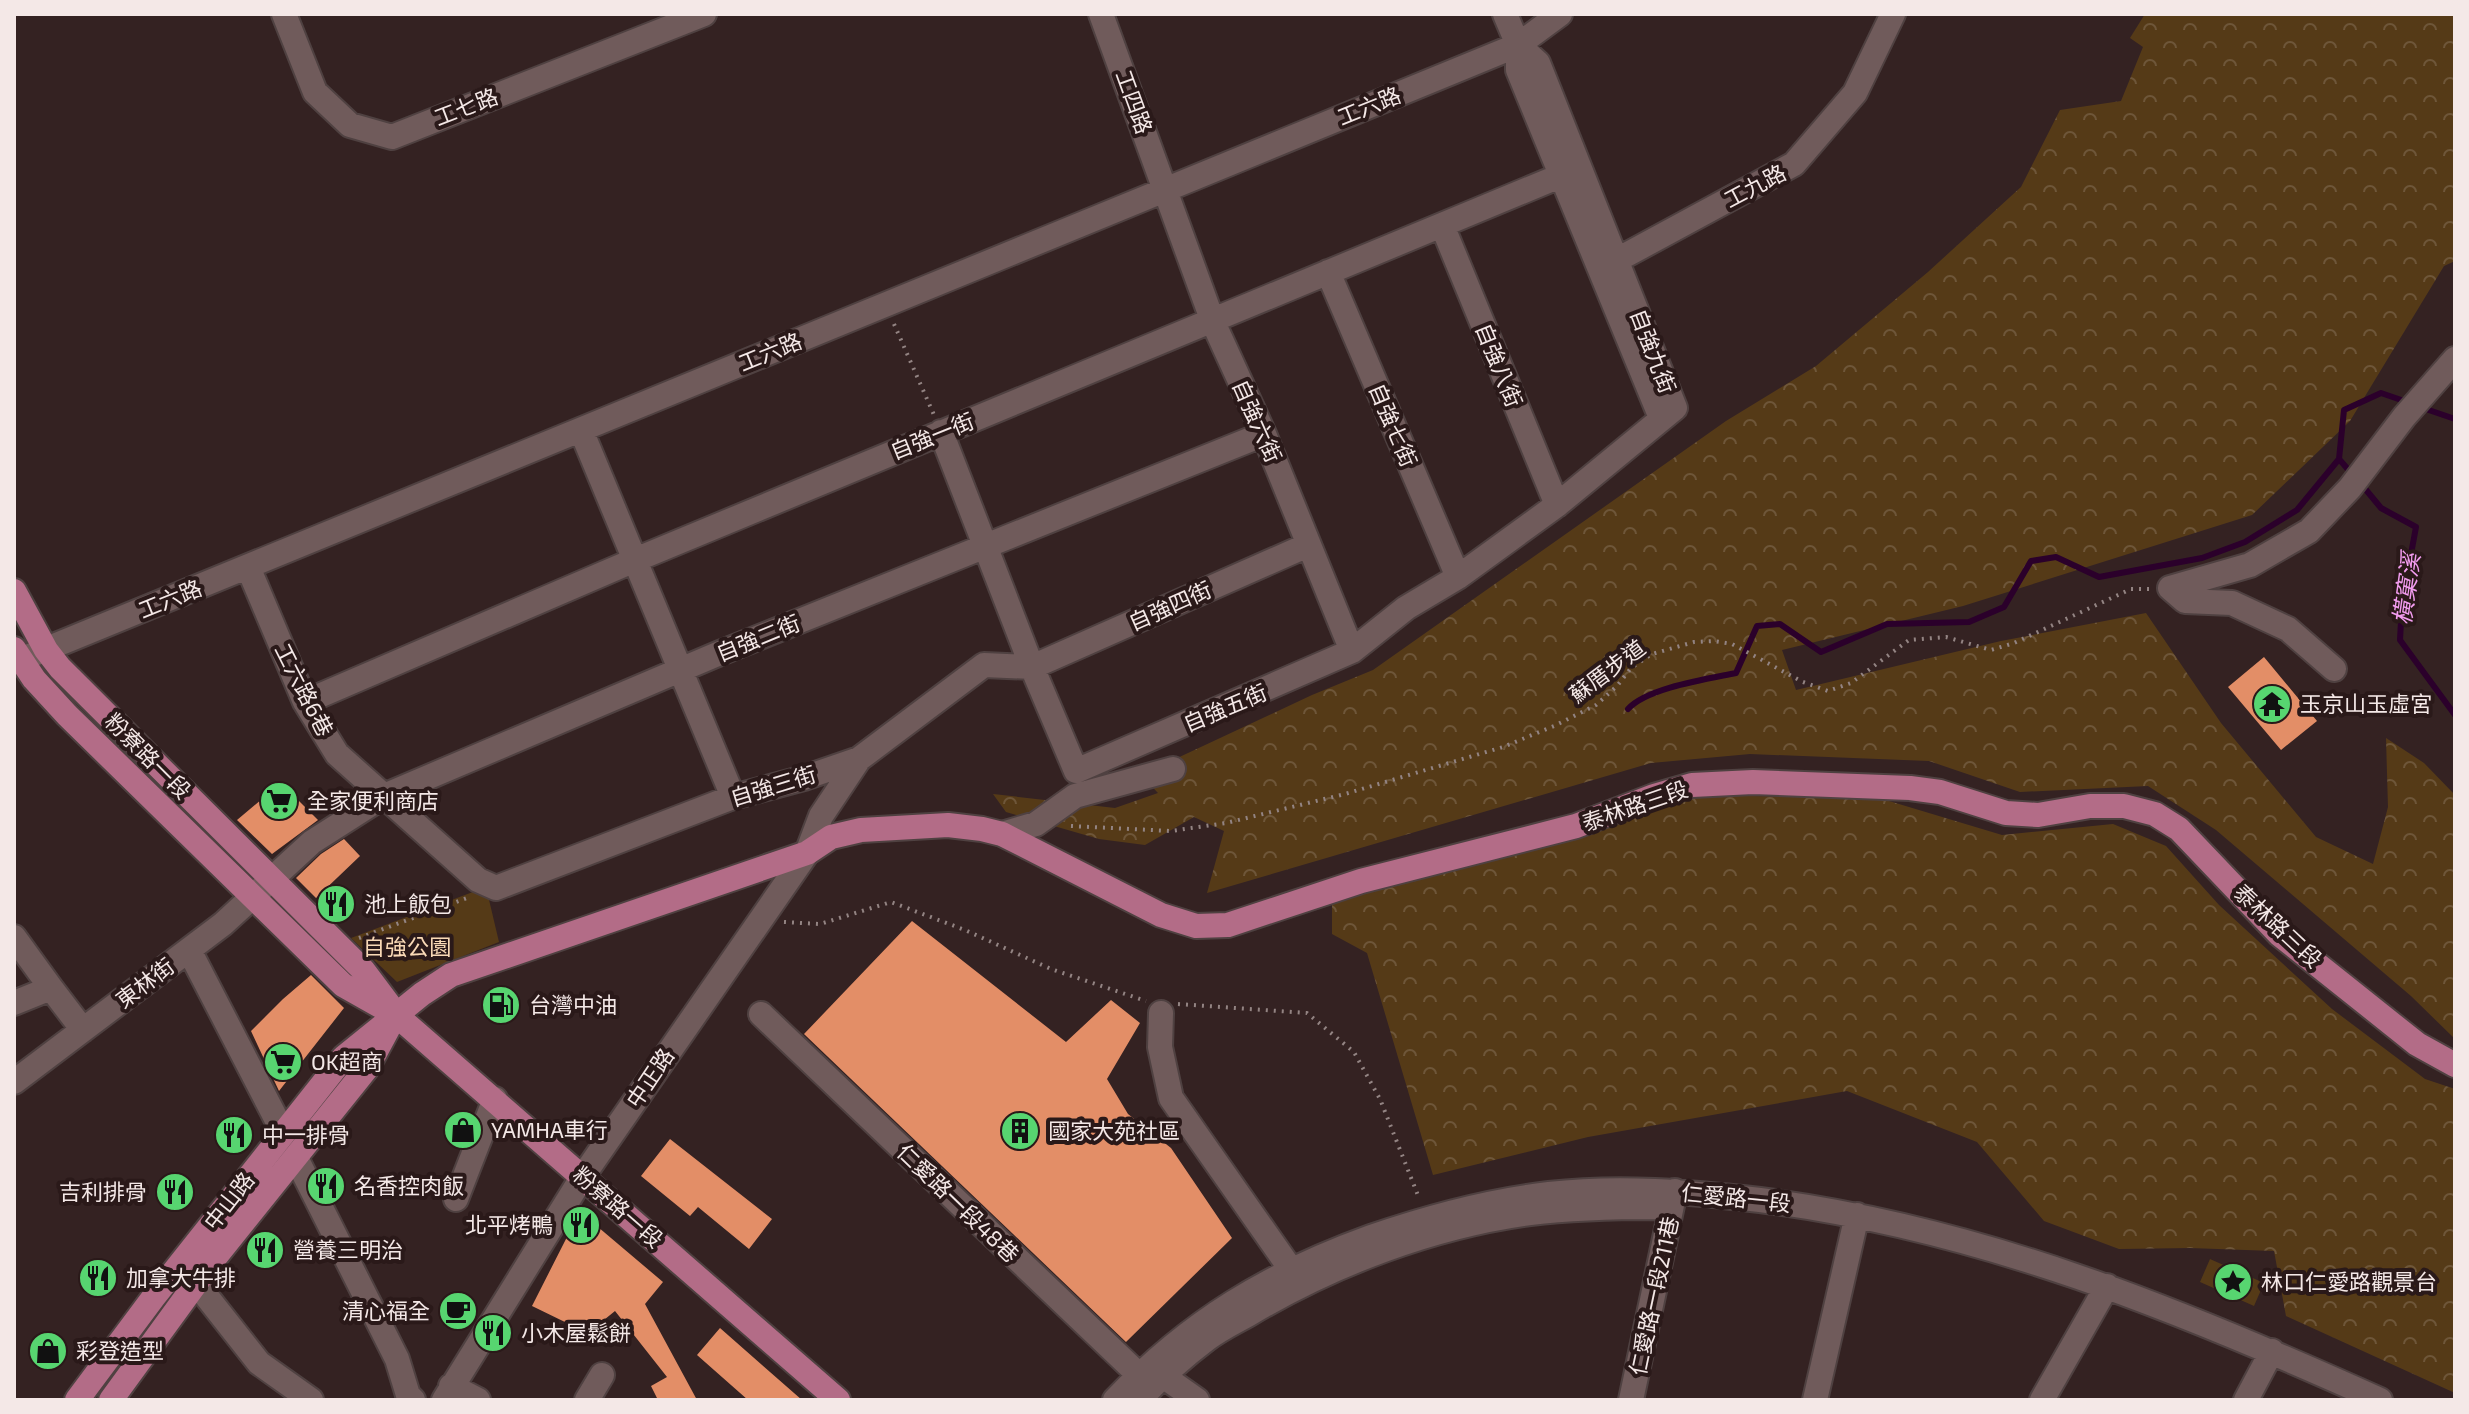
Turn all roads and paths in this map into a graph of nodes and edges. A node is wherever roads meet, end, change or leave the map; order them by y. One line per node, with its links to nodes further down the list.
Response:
1 (284, 14): 2 (street, 工七路)
2 (704, 14)
3 (1101, 14): 9 (street, 工四路)
4 (1505, 14): 7 (street)
5 (1560, 14): 7 (street, 工六路)
6 (1893, 14): 11 (street, 工九路)
7 (1518, 45): 8 (street, 自強九街); 9 (street, 工六路); 11 (street, 自強九街)
8 (1560, 176): 10 (street, 自強一街); 11 (street, 自強九街)
9 (1167, 189): 13 (street, 工六路); 14 (street, 自強六街)
10 (1442, 225): 12 (street, 自強一街); 20 (street, 自強八街)
11 (1608, 265): 16 (street, 自強九街)
12 (1328, 272): 14 (street, 自強一街); 25 (street, 自強七街)
13 (886, 305): 17 (street, 工六路); 18 (path)
14 (1213, 322): 18 (street, 自強一街); 19 (street, 自強六街)
15 (2455, 359): 26 (street)
16 (1661, 418): 20 (street, 自強五街)
17 (581, 430): 23 (street); 24 (street, 工六路)
18 (941, 432): 22 (street, 自強五街); 23 (street, 自強一街)
19 (1264, 434): 21 (street, 自強六街); 22 (street, 自強二街)
20 (1557, 505): 25 (street, 自強五街)
21 (1308, 545): 29 (street, 自強六街); 31 (street, 自強四街)
22 (986, 547): 31 (street, 自強五街); 33 (street, 自強二街)
23 (635, 560): 33 (street); 34 (street, 自強一街)
24 (248, 567): 28 (street, 工六路); 34 (street, 工六路6巷)
25 (1458, 577): 29 (street, 自強五街)
26 (2170, 588): 32 (street); 39 (path, 蘇厝步道)
27 (14, 591): 28 (main road, 粉寮路一段)
28 (46, 650): 30 (street, 工六路); 42 (main road, 粉寮路一段)
29 (1352, 651): 31 (street, 自強五街)
30 (18, 655): 44 (main road, 粉寮路一段)
31 (1032, 667): 35 (street, 自強三街)
32 (2334, 669)
33 (680, 670): 37 (street, 自強二街); 38 (street)
34 (305, 702): 37 (street, 工六路6巷)
35 (859, 759): 38 (street, 自強三街); 41 (street, 中正路)
36 (1173, 769): 39 (street)
37 (384, 796): 42 (street, 自強二街); 43 (street, 工六路6巷)
38 (733, 797): 43 (street, 自強三街)
39 (1036, 824): 40 (street)
40 (1002, 834): 41 (main road, 泰林路三段); 55 (main road, 泰林路三段)
41 (807, 853): 45 (street, 中正路); 53 (main road, 中山路)
42 (271, 878): 44 (street, 東林街); 47 (main road, 粉寮路一段)
43 (496, 888): 47 (path)
44 (253, 895): 48 (street, 東林街); 53 (main road, 粉寮路一段)
45 (758, 920): 51 (path); 60 (street, 中正路)
46 (14, 937): 49 (street)
47 (339, 946): 53 (main road, 粉寮路一段)
48 (189, 950): 54 (street, 東林街); 58 (street)
49 (51, 988): 50 (street); 54 (street)
50 (14, 1003)
51 (1162, 1008): 63 (path); 65 (street)
52 (761, 1014): 70 (street, 仁愛路一段48巷)
53 (396, 1015): 57 (main road, 粉寮路一段); 58 (main road, 中山路); 59 (main road, 中山路)
54 (83, 1030): 56 (street, 東林街)
55 (2455, 1065)
56 (14, 1082)
57 (495, 1099): 60 (main road, 粉寮路一段); 61 (street)
58 (283, 1132): 72 (main road, 中山路)
59 (296, 1158): 66 (main road, 中山路); 75 (street)
60 (583, 1176): 71 (street, 中正路); 78 (main road, 粉寮路一段)
61 (456, 1199)
62 (1674, 1199): 63 (street, 仁愛路一段); 64 (street, 仁愛路一段); 70 (street, 仁愛路一段); 82 (street, 仁愛路一段211巷)
63 (1427, 1219): 65 (street, 仁愛路一段)
64 (1855, 1223): 67 (street, 仁愛路一段); 83 (street)
65 (1292, 1271): 70 (street, 仁愛路一段)
66 (196, 1283): 73 (main road, 中山路); 74 (street)
67 (2103, 1293): 68 (street, 仁愛路一段); 84 (street)
68 (2268, 1359): 85 (street); 86 (street, 仁愛路一段); 87 (street, 仁愛路一段)
69 (602, 1375): 77 (street)
70 (1151, 1376): 79 (street, 仁愛路一段); 80 (street, 仁愛路一段); 81 (street, 仁愛路一段48巷)
71 (447, 1393): 76 (street)
72 (77, 1400)
73 (111, 1400)
74 (311, 1400)
75 (413, 1400)
76 (478, 1400)
77 (587, 1400)
78 (838, 1400)
79 (1115, 1400)
80 (1139, 1400)
81 (1197, 1400)
82 (1631, 1400)
83 (1815, 1400)
84 (2042, 1400)
85 (2246, 1400)
86 (2339, 1400)
87 (2380, 1400)

